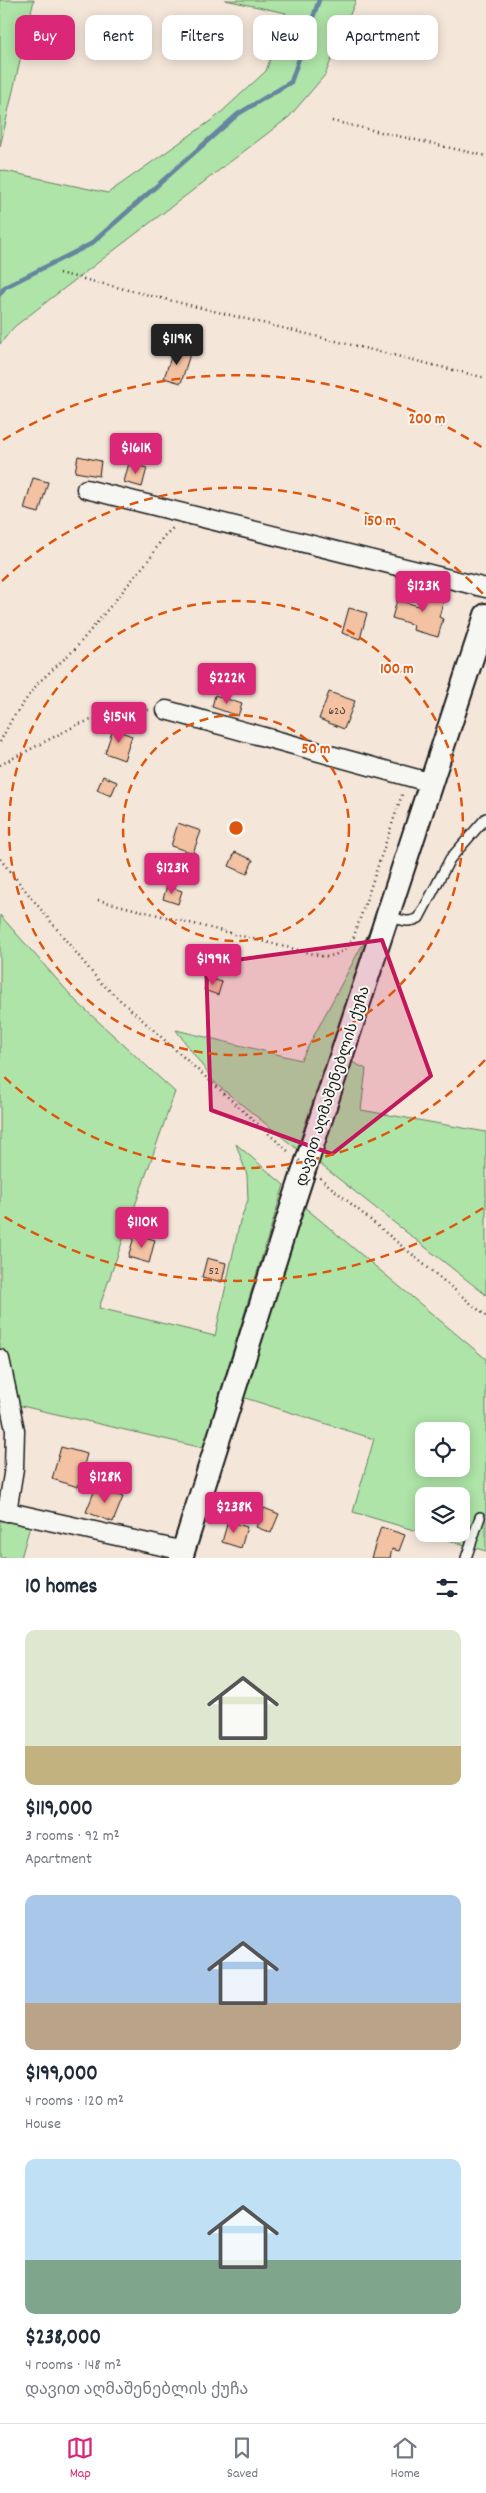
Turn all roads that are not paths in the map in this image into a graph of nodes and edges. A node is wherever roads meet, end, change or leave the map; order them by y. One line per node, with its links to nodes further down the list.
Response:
1 (86, 490): 2 (street)
2 (486, 588)
3 (486, 616): 5 (street, დავით აღმაშენებლის ქუჩა)
4 (166, 710): 5 (street)
5 (432, 782): 7 (street, დავით აღმაშენებლის ქუჩა)
6 (486, 818): 7 (lane)
7 (388, 916): 11 (street, დავით აღმაშენებლის ქუჩა)
8 (0, 1359): 9 (street)
9 (4, 1511): 11 (street)
10 (480, 1517): 12 (lane)
11 (182, 1554)
12 (466, 1558)

